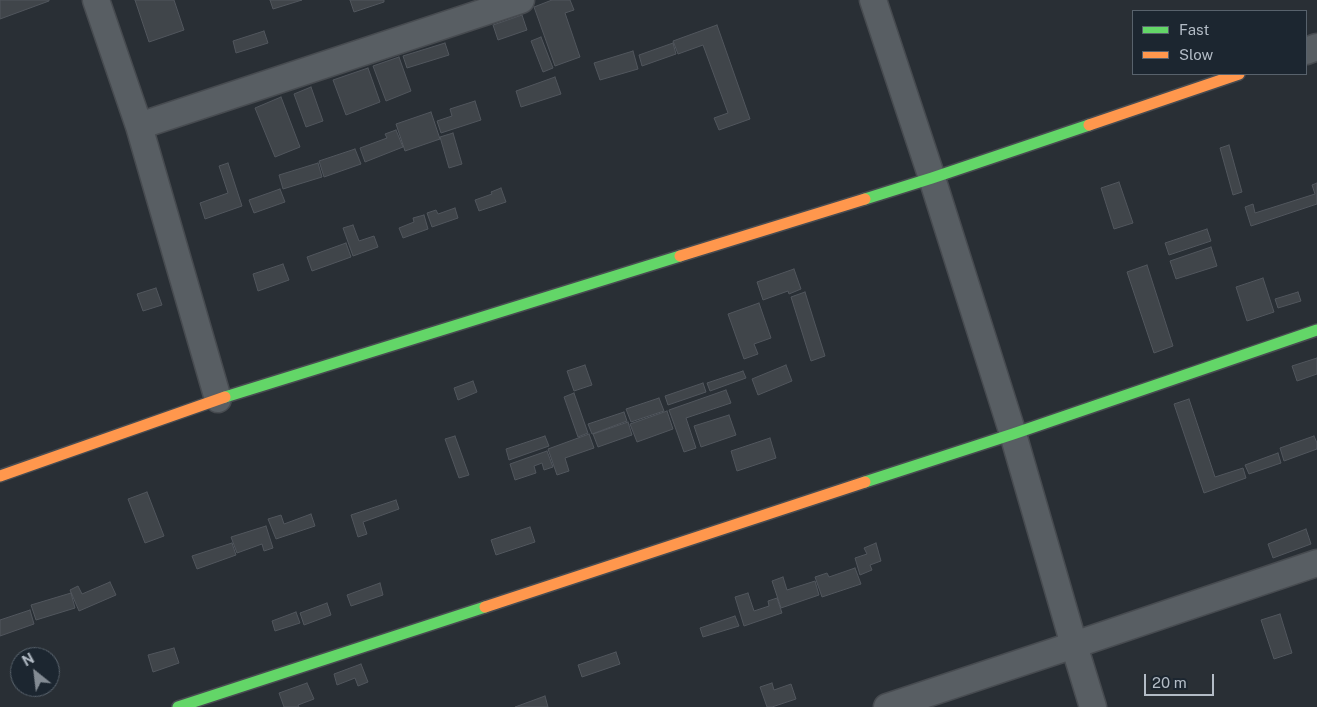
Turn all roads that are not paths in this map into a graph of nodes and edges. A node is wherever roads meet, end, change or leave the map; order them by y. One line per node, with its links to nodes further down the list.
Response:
1 (96, 0): 5 (street)
2 (521, 0): 5 (street)
3 (873, 0): 6 (street)
4 (1236, 75): 6 (street)
5 (139, 126): 8 (street)
6 (932, 178): 8 (street); 9 (street)
7 (1317, 330): 9 (street)
8 (218, 399): 10 (street)
9 (1013, 434): 12 (street); 13 (street)
10 (0, 476)
11 (1317, 563): 12 (street)
12 (1074, 646): 14 (street); 15 (street)
13 (178, 707)
14 (887, 707)
15 (1093, 707)

